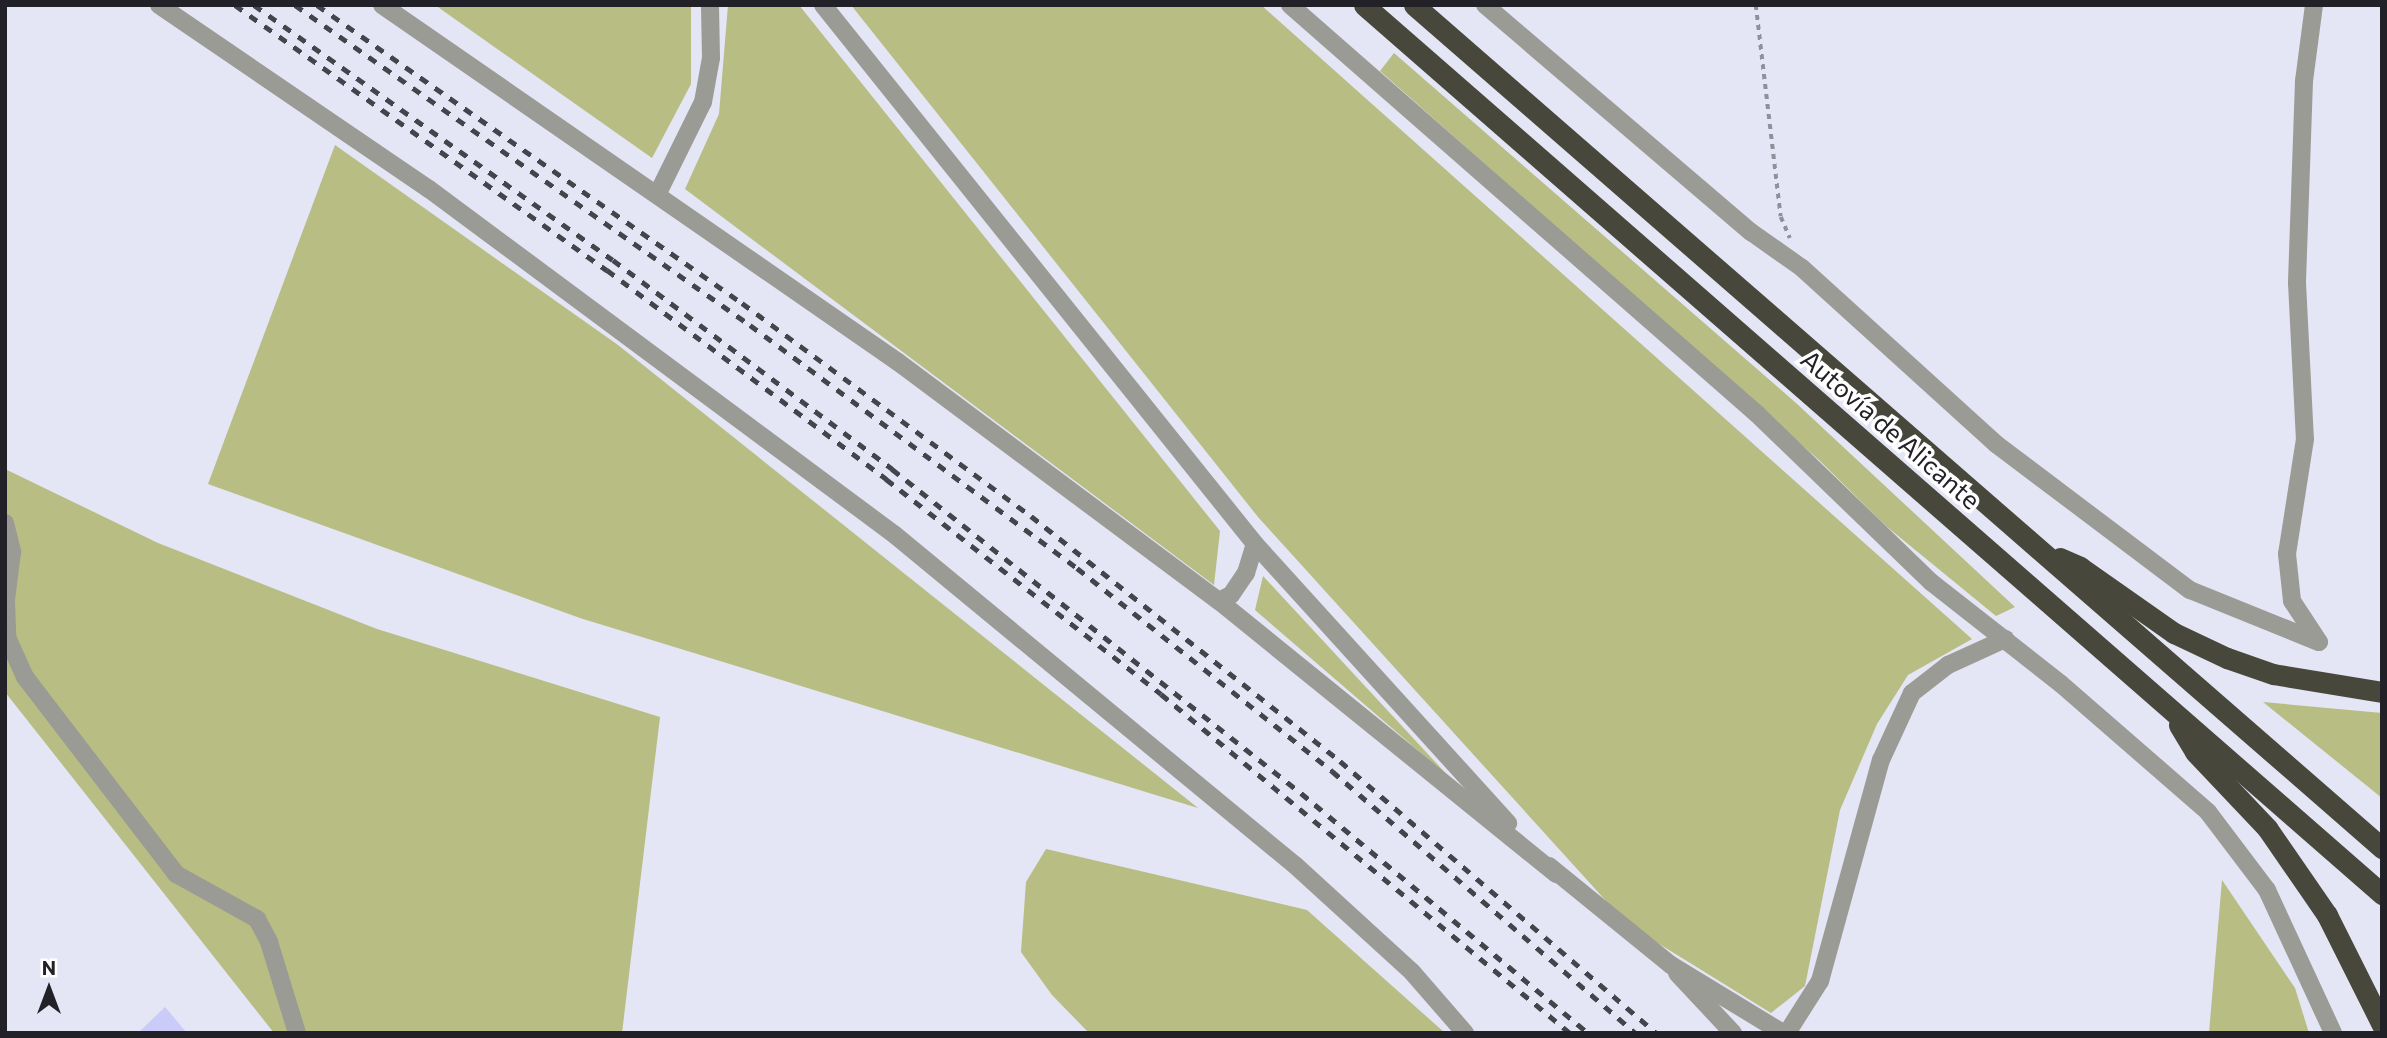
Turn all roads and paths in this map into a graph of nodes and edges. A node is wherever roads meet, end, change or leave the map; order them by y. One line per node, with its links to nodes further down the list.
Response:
1 (159, 5): 26 (street)
2 (382, 5): 11 (street)
3 (710, 5): 11 (street)
4 (823, 5): 14 (street)
5 (1290, 5): 17 (street)
6 (1364, 5): 19 (highway, Autovía de Alicante)
7 (1414, 5): 15 (highway, Autovía de Alicante)
8 (1485, 5): 12 (street)
9 (1756, 5): 12 (path)
10 (2314, 5): 12 (street)
11 (658, 193): 16 (street)
12 (1802, 268)
13 (5, 523): 25 (street)
14 (1255, 544): 16 (street); 21 (street)
15 (2038, 549): 18 (highway); 20 (highway, Autovía de Alicante)
16 (1219, 601): 21 (street)
17 (2005, 639): 28 (street); 29 (street)
18 (2382, 692)
19 (2169, 708): 22 (highway, Autovía de Alicante); 24 (highway)
20 (2382, 848)
21 (1556, 874): 23 (street)
22 (2382, 894)
23 (1671, 965): 27 (street); 28 (street)
24 (2382, 1025)
25 (297, 1033)
26 (1465, 1033)
27 (1733, 1033)
28 (1785, 1033)
29 (2333, 1033)

